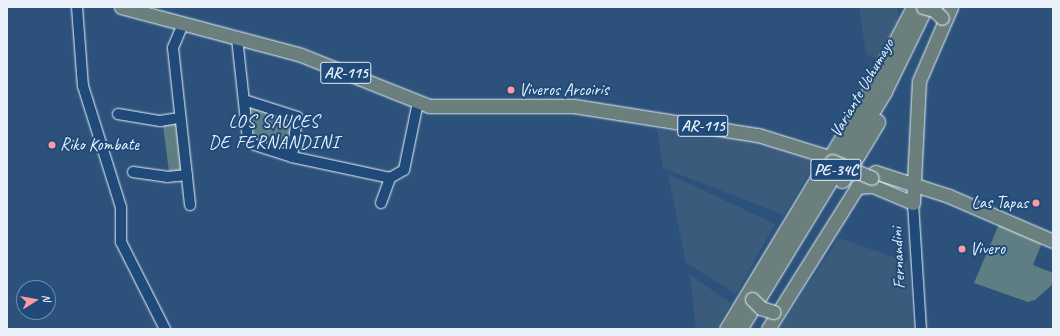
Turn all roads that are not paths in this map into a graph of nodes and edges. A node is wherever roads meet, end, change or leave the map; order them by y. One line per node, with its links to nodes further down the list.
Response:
1 (77, 7): 23 (street)
2 (122, 7): 6 (main road, AR-115)
3 (917, 7): 5 (main road, bridge); 13 (main road, Variante Uchumayo); 25 (highway, Variante Uchumayo / PE-34C)
4 (951, 7): 5 (main road)
5 (940, 16): 17 (main road); 26 (highway, Variante Uchumayo / PE-34C)
6 (183, 24): 7 (main road, AR-115); 11 (street)
7 (237, 38): 8 (street); 9 (main road, AR-115)
8 (244, 100): 12 (street); 12 (street)
9 (418, 102): 13 (main road, AR-115); 16 (street)
10 (118, 114): 11 (street)
11 (180, 118): 15 (street)
12 (292, 157): 16 (street)
13 (832, 158): 17 (main road, bridge); 21 (main road, Variante Uchumayo)
14 (133, 172): 15 (street)
15 (187, 175): 19 (street)
16 (390, 178): 18 (street)
17 (914, 194): 20 (main road); 22 (main road); 28 (street, Fernandini)
18 (382, 203)
19 (190, 205)
20 (1053, 241)
21 (750, 294): 22 (main road, bridge); 24 (main road, Variante Uchumayo)
22 (777, 310): 27 (main road)
23 (165, 329)
24 (726, 329)
25 (738, 329)
26 (749, 329)
27 (768, 329)
28 (921, 329)

